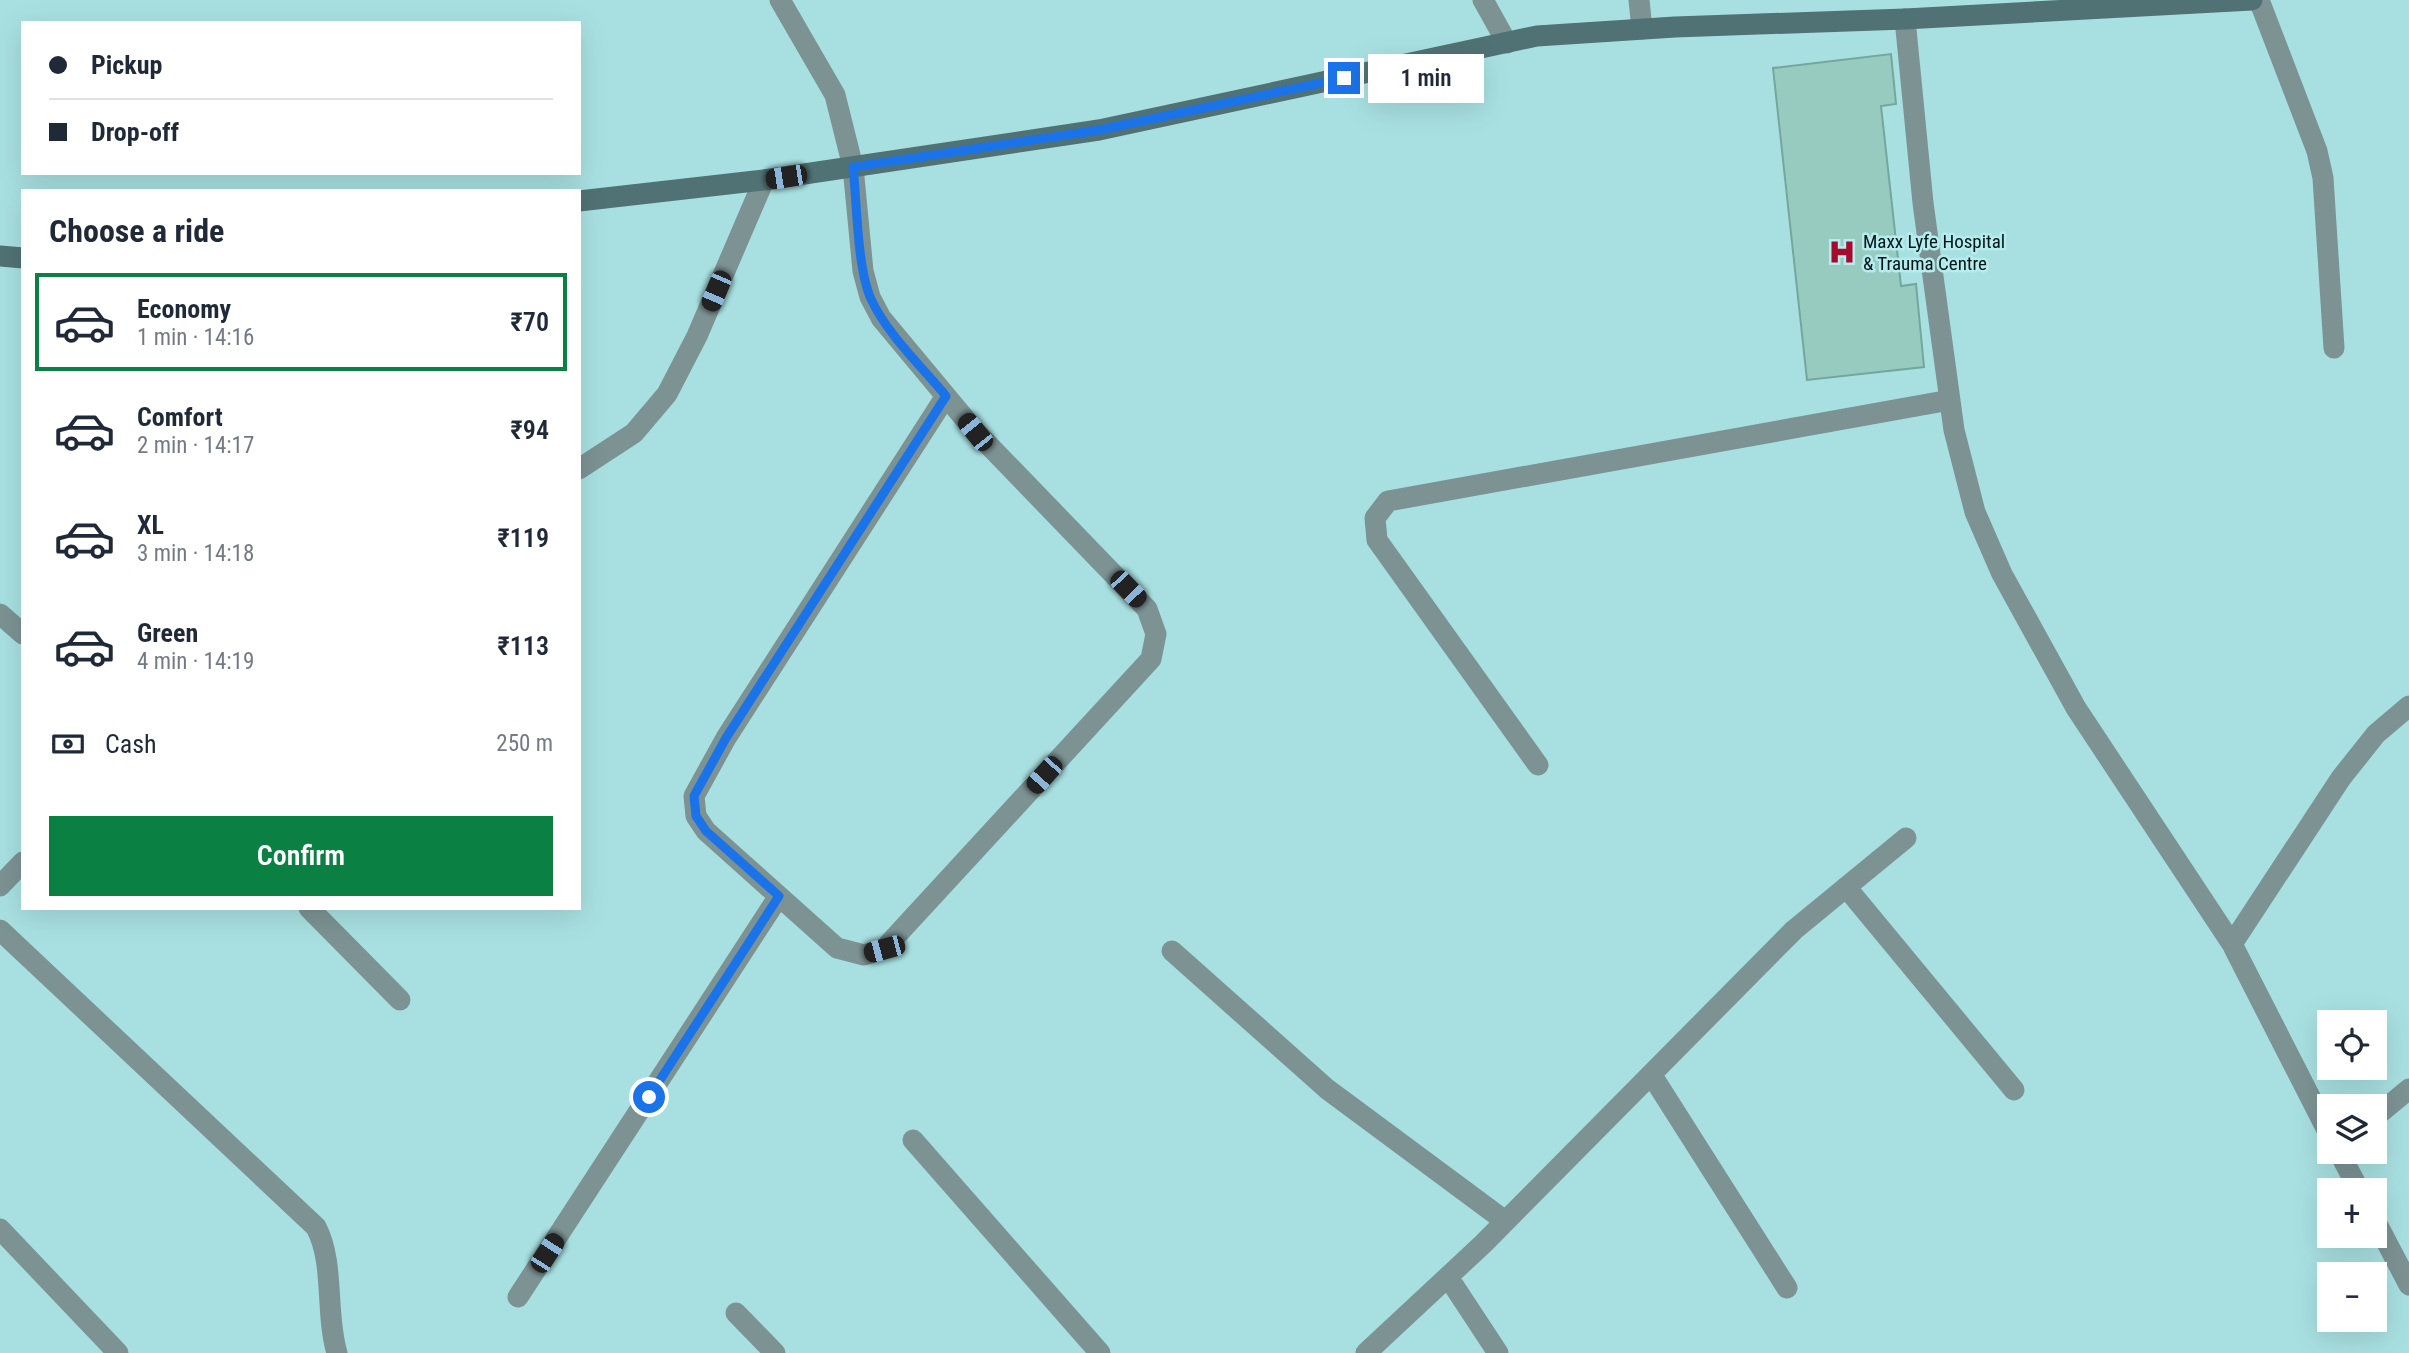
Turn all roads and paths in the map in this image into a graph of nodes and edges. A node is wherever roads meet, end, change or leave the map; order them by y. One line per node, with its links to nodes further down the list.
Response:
1 (780, 0): 9 (street)
2 (1483, 0): 8 (street)
3 (1639, 0): 7 (street)
4 (2252, 0): 6 (street)
5 (2259, 0): 14 (street)
6 (1905, 19): 7 (street); 16 (street)
7 (1642, 29): 8 (street)
8 (1507, 43): 9 (street)
9 (853, 167): 10 (street); 15 (street)
10 (764, 180): 11 (street); 17 (street)
11 (581, 201)
12 (0, 256): 13 (street)
13 (21, 258)
14 (2333, 348)
15 (946, 396): 26 (street); 26 (street)
16 (1950, 400): 21 (street); 29 (street)
17 (581, 468)
18 (0, 614): 19 (street)
19 (21, 633)
20 (2409, 706): 29 (street)
21 (1538, 765)
22 (1906, 838): 25 (street)
23 (21, 864): 24 (street)
24 (0, 886)
25 (1846, 887): 32 (street); 34 (street)
26 (779, 896): 44 (street)
27 (311, 910): 31 (street)
28 (0, 930): 47 (street)
29 (2232, 944): 36 (street)
30 (1172, 951): 38 (street)
31 (400, 1000)
32 (1651, 1074): 38 (street); 43 (street)
33 (2409, 1089): 35 (street)
34 (2014, 1090)
35 (2387, 1107)
36 (2317, 1110)
37 (913, 1140): 49 (street)
38 (1506, 1221): 41 (street)
39 (0, 1229): 46 (street)
40 (2387, 1243): 42 (street)
41 (1448, 1277): 50 (street); 51 (street)
42 (2409, 1285)
43 (1787, 1288)
44 (518, 1297)
45 (736, 1313): 48 (street)
46 (118, 1353)
47 (337, 1353)
48 (775, 1353)
49 (1100, 1353)
50 (1366, 1353)
51 (1498, 1353)

